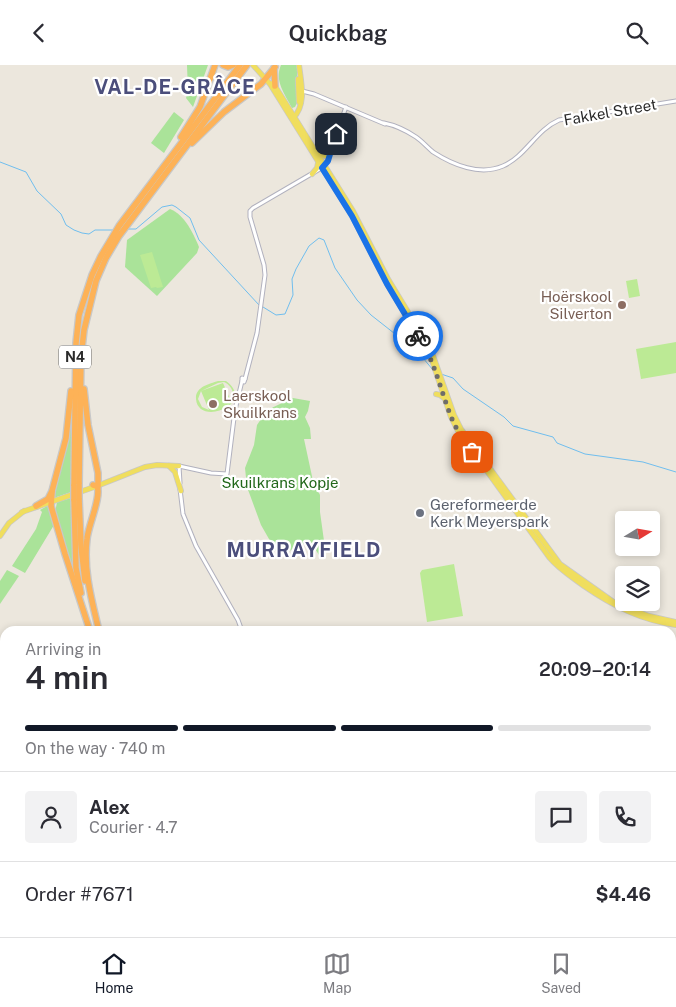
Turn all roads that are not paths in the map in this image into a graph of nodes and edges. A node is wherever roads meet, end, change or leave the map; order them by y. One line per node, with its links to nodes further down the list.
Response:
1 (215, 65): 21 (highway)
2 (223, 65): 3 (highway)
3 (233, 65)
4 (240, 65): 21 (highway, N4)
5 (253, 65): 8 (main road); 19 (highway, N4)
6 (299, 65): 11 (main road); 15 (main road)
7 (275, 66): 8 (highway); 10 (highway)
8 (267, 77): 9 (highway); 10 (main road)
9 (261, 84): 10 (highway); 19 (highway)
10 (272, 85): 13 (main road); 16 (main road)
11 (302, 91): 14 (street, Fakkel Street); 15 (main road); 16 (main road)
12 (676, 101): 14 (street, Fakkel Street)
13 (288, 106): 15 (main road); 16 (main road)
14 (345, 107): 17 (street)
15 (298, 108): 16 (main road)
16 (292, 117): 18 (main road); 20 (main road)
17 (331, 151): 18 (main road); 22 (street)
18 (316, 153): 22 (main road)
19 (176, 160): 24 (highway, N4)
20 (316, 160): 22 (main road); 23 (main road)
21 (165, 164): 24 (highway, N4)
22 (323, 167): 23 (street); 27 (main road)
23 (312, 174): 31 (street)
24 (115, 236): 25 (highway, N4); 26 (highway, N4)
25 (76, 343): 34 (highway, N4); 36 (highway)
26 (81, 357): 32 (highway); 34 (highway, N4)
27 (440, 378): 28 (main road); 43 (main road)
28 (441, 387): 29 (main road); 29 (main road)
29 (446, 401): 43 (main road)
30 (168, 465): 31 (main road); 33 (main road); 37 (main road)
31 (179, 466): 37 (street)
32 (98, 473): 33 (highway); 35 (highway)
33 (106, 482): 35 (highway)
34 (77, 485): 38 (highway, N4, bridge)
35 (97, 486): 39 (main road); 46 (highway)
36 (52, 491): 39 (highway); 40 (highway)
37 (181, 491): 48 (street)
38 (76, 499): 45 (highway, N4); 47 (highway, N4)
39 (52, 502): 40 (main road); 41 (main road); 44 (highway)
40 (36, 505): 41 (main road)
41 (22, 512): 42 (main road)
42 (0, 536)
43 (676, 623)
44 (89, 626)
45 (90, 626)
46 (97, 626)
47 (97, 626)
48 (240, 626)

